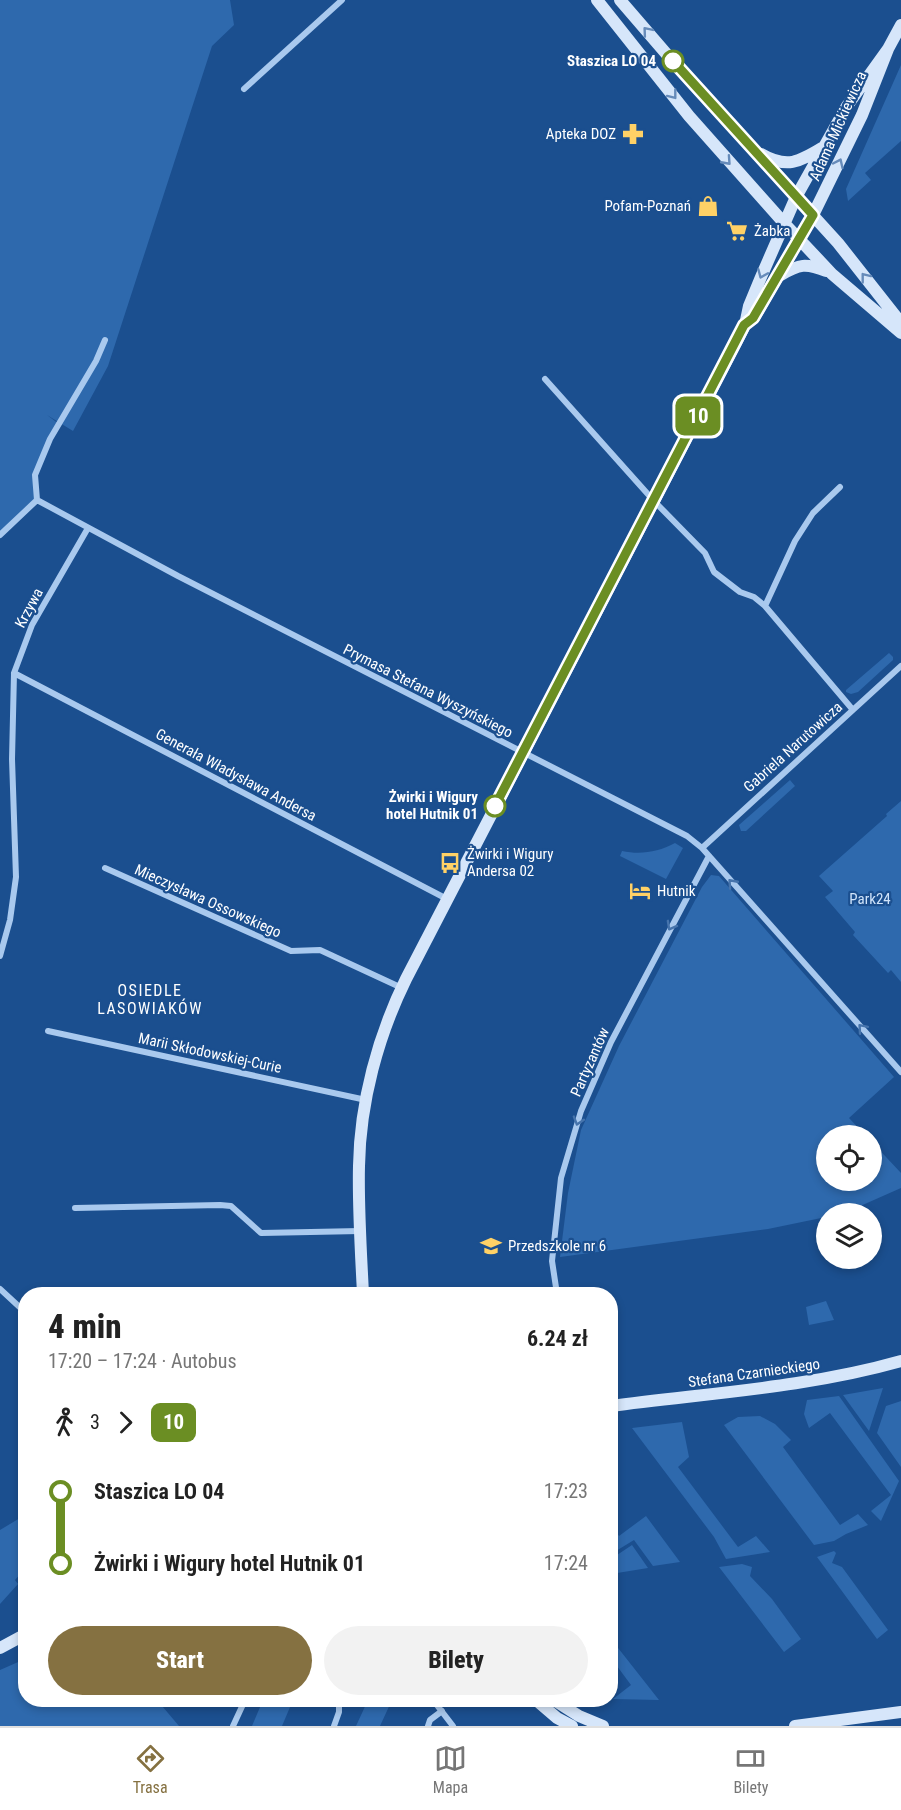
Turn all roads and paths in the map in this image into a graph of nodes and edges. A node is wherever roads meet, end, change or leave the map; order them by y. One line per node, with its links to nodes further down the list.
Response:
1 (342, 0): 6 (street)
2 (597, 0): 11 (street, one-way to 11)
3 (620, 0): 8 (street, one-way to 3)
4 (901, 25): 5 (street, Adama Mickiewicza)
5 (888, 49): 7 (street, Adama Mickiewicza); 10 (street, Adama Mickiewicza, one-way to 5)
6 (244, 89)
7 (824, 148): 8 (street); 9 (street, Adama Mickiewicza)
8 (753, 149): 9 (street)
9 (796, 197): 10 (street); 11 (street, Adama Mickiewicza)
10 (813, 215): 12 (street, Adama Mickiewicza); 15 (street, one-way to 10)
11 (784, 223): 12 (street); 16 (street, Adama Mickiewicza, one-way to 16)
12 (800, 241): 13 (street); 14 (street, Adama Mickiewicza)
13 (832, 274): 14 (street); 17 (street)
14 (778, 278): 16 (street, Adama Mickiewicza)
15 (901, 323)
16 (744, 325): 22 (street, Adama Mickiewicza)
17 (901, 333)
18 (105, 340): 21 (street)
19 (545, 379): 22 (street)
20 (840, 487): 25 (street)
21 (37, 500): 23 (street, Prymasa Stefana Wyszyńskiego); 24 (street)
22 (654, 501): 25 (street); 29 (street, Adama Mickiewicza)
23 (88, 528): 27 (street, Krzywa); 29 (street, Prymasa Stefana Wyszyńskiego)
24 (0, 536)
25 (765, 606): 28 (street)
26 (901, 666): 28 (street, Gabriela Narutowicza)
27 (14, 673): 33 (street, Generała Władysława Andersa); 34 (street, Krzywa)
28 (853, 710): 30 (street, Gabriela Narutowicza)
29 (523, 753): 30 (street, Prymasa Stefana Wyszyńskiego); 33 (street, Adama Mickiewicza)
30 (702, 848): 31 (street, Prymasa Stefana Wyszyńskiego)
31 (709, 856): 37 (street, Prymasa Stefana Wyszyńskiego, one-way to 31); 42 (street, Partyzantów, one-way to 42)
32 (105, 868): 35 (street, Mieczysława Ossowskiego)
33 (447, 899): 35 (street, Adama Mickiewicza)
34 (0, 956)
35 (402, 988): 38 (street, Adama Mickiewicza)
36 (48, 1032): 38 (street, Marii Skłodowskiej-Curie)
37 (901, 1072)
38 (366, 1100): 40 (street, Adama Mickiewicza)
39 (75, 1208): 40 (street)
40 (360, 1231): 41 (street, Adama Mickiewicza)
41 (363, 1287)
42 (556, 1287)
43 (1, 1291): 44 (street)
44 (18, 1306)
45 (901, 1361): 46 (street, Stefana Czarnieckiego)
46 (618, 1405)
47 (18, 1638): 48 (street)
48 (0, 1648)
49 (241, 1707): 56 (street)
50 (339, 1707): 57 (street)
51 (439, 1707): 54 (street)
52 (544, 1707): 60 (street)
53 (565, 1707): 61 (street)
54 (442, 1711): 58 (street); 59 (street)
55 (901, 1712): 62 (street)
56 (233, 1726)
57 (334, 1726)
58 (428, 1726)
59 (453, 1726)
60 (572, 1726)
61 (603, 1726)
62 (795, 1726)

